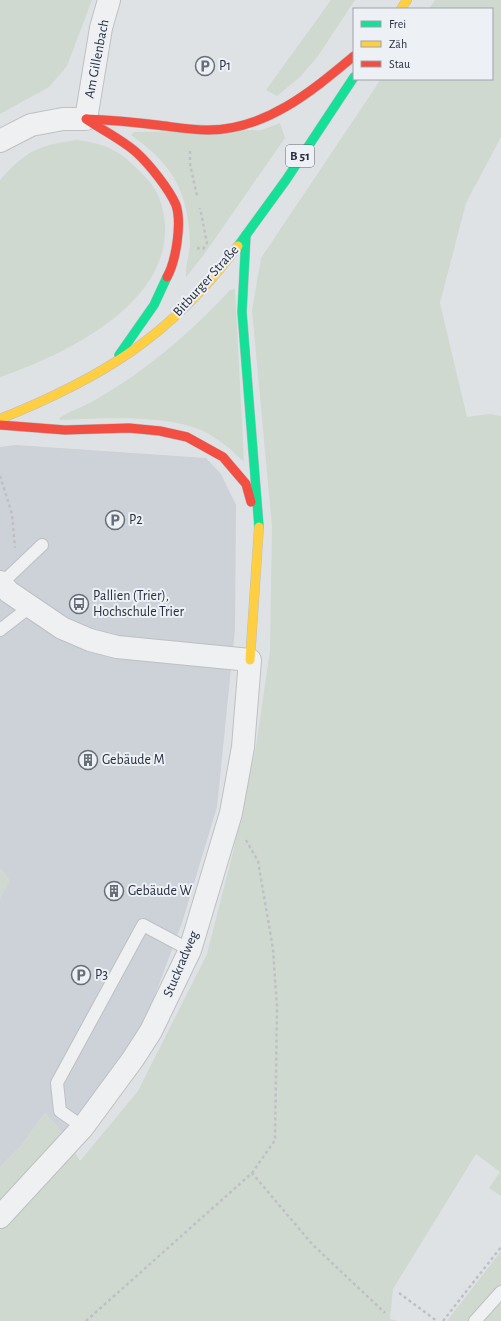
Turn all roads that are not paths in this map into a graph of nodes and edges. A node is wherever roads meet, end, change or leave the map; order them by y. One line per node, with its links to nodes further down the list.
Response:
1 (109, 0): 4 (street, Am Gillenbach)
2 (353, 57): 4 (main road)
3 (353, 78): 6 (main road, Bitburger Straße / B 51)
4 (86, 119): 5 (street); 7 (main road)
5 (0, 141)
6 (246, 236): 7 (main road, Bitburger Straße / B 51); 10 (main road)
7 (113, 365): 8 (main road, Bitburger Straße / B 51)
8 (0, 419)
9 (0, 425): 10 (main road)
10 (259, 528): 15 (main road)
11 (42, 545): 12 (lane)
12 (2, 590): 13 (street)
13 (31, 606): 14 (lane); 15 (street)
14 (0, 630)
15 (250, 660): 16 (street, Stuckradweg)
16 (190, 950): 17 (street, Stuckradweg); 17 (lane)
17 (83, 1127): 18 (street, Stuckradweg)
18 (0, 1217)
19 (501, 1292): 20 (lane)
20 (475, 1321)

